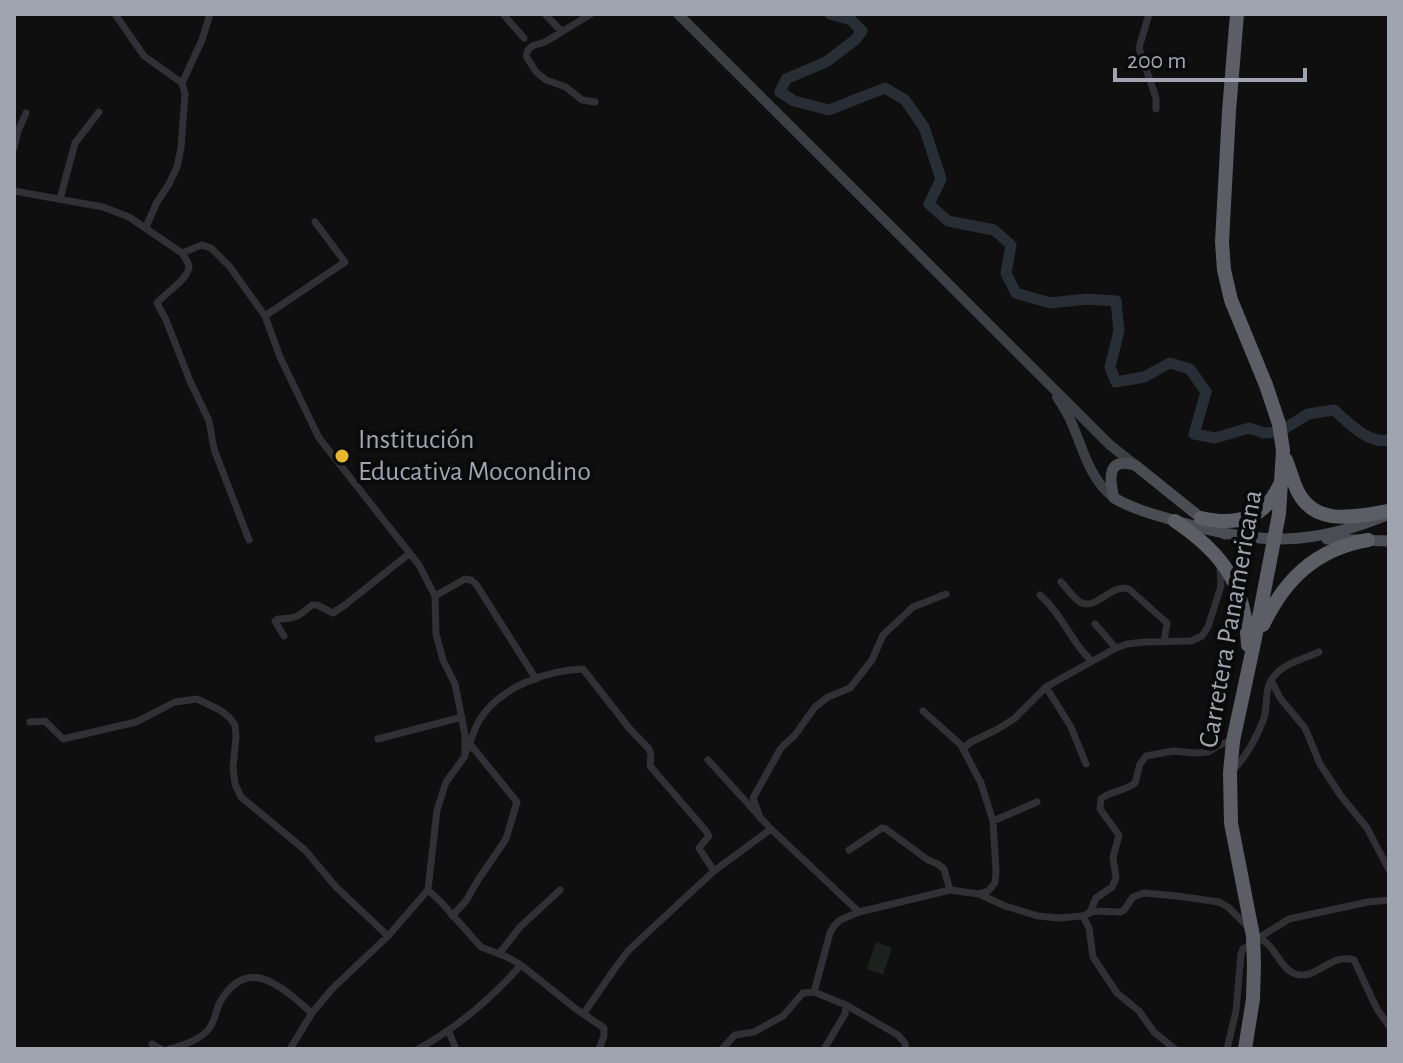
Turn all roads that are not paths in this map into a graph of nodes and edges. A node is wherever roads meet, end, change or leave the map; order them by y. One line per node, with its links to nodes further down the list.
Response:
1 (115, 14): 11 (street)
2 (210, 14): 11 (street)
3 (503, 14): 10 (street)
4 (545, 14): 9 (street)
5 (678, 14): 23 (main road)
6 (1149, 14): 13 (street)
7 (1237, 14): 24 (highway, Carretera Panamericana)
8 (588, 15): 9 (street)
9 (562, 32): 12 (street)
10 (524, 38)
11 (182, 83): 20 (street)
12 (595, 102)
13 (1156, 109)
14 (99, 112): 18 (street)
15 (26, 113): 16 (street)
16 (14, 148)
17 (14, 191): 18 (street)
18 (60, 199): 20 (street)
19 (315, 222): 22 (street)
20 (146, 227): 21 (street)
21 (182, 253): 22 (street); 33 (street)
22 (265, 316): 36 (street)
23 (1050, 385): 25 (main road); 27 (main road)
24 (1283, 445): 26 (highway, Carretera Panamericana); 28 (highway)
25 (1135, 465): 27 (main road); 29 (main road)
26 (1282, 476): 29 (highway); 45 (highway, Carretera Panamericana)
27 (1114, 498): 30 (main road)
28 (1389, 513): 32 (main road)
29 (1201, 518): 31 (main road)
30 (1175, 521): 31 (main road); 38 (highway)
31 (1225, 534): 32 (main road)
32 (1310, 538): 34 (main road)
33 (249, 540)
34 (1368, 540): 35 (main road); 45 (highway)
35 (1389, 541)
36 (410, 553): 41 (street); 43 (street)
37 (1061, 582): 44 (street)
38 (1227, 584): 44 (street); 49 (highway)
39 (946, 594): 65 (street)
40 (1040, 595): 48 (street)
41 (435, 596): 50 (street); 54 (street)
42 (1095, 624): 46 (street)
43 (284, 636)
44 (1164, 641): 46 (street)
45 (1254, 643): 49 (highway, Carretera Panamericana)
46 (1116, 648): 48 (street)
47 (1319, 652): 51 (street)
48 (1091, 661): 52 (street)
49 (1248, 669): 57 (highway, Carretera Panamericana)
50 (536, 679): 58 (street); 70 (street)
51 (1271, 680): 63 (street); 69 (street)
52 (1046, 687): 59 (street); 62 (street)
53 (923, 711): 59 (street)
54 (462, 717): 56 (street); 60 (street)
55 (30, 722): 79 (street)
56 (378, 739)
57 (1233, 741): 63 (highway, Carretera Panamericana); 77 (street)
58 (470, 744): 60 (street); 78 (street)
59 (964, 748): 66 (street)
60 (465, 756): 71 (street)
61 (708, 760): 65 (street)
62 (1086, 764)
63 (1230, 773): 80 (highway, Carretera Panamericana)
64 (1037, 802): 66 (street)
65 (760, 818): 67 (street)
66 (993, 821): 74 (street)
67 (771, 829): 70 (street); 76 (street)
68 (849, 850): 73 (street)
69 (1389, 870)
70 (714, 871): 86 (street)
71 (428, 890): 78 (street); 79 (street)
72 (560, 890): 81 (street)
73 (950, 890): 74 (street); 76 (street)
74 (979, 894): 77 (street)
75 (1389, 900): 80 (street)
76 (859, 912): 83 (street)
77 (1087, 914): 80 (street); 99 (street)
78 (452, 916): 81 (street)
79 (388, 936): 85 (street)
80 (1254, 937): 87 (street); 100 (street); 101 (highway, Carretera Panamericana)
81 (499, 954): 82 (street)
82 (521, 965): 86 (street); 88 (street)
83 (814, 992): 84 (street); 97 (street)
84 (846, 1005): 90 (street); 98 (street)
85 (312, 1013): 92 (street); 93 (street)
86 (584, 1013): 96 (street)
87 (1389, 1026)
88 (449, 1032): 94 (street); 95 (street)
89 (152, 1044): 91 (street)
90 (904, 1047)
91 (161, 1049)
92 (169, 1049)
93 (290, 1049)
94 (418, 1049)
95 (456, 1049)
96 (599, 1049)
97 (722, 1049)
98 (824, 1049)
99 (1175, 1049)
100 (1227, 1049)
101 (1245, 1049)

